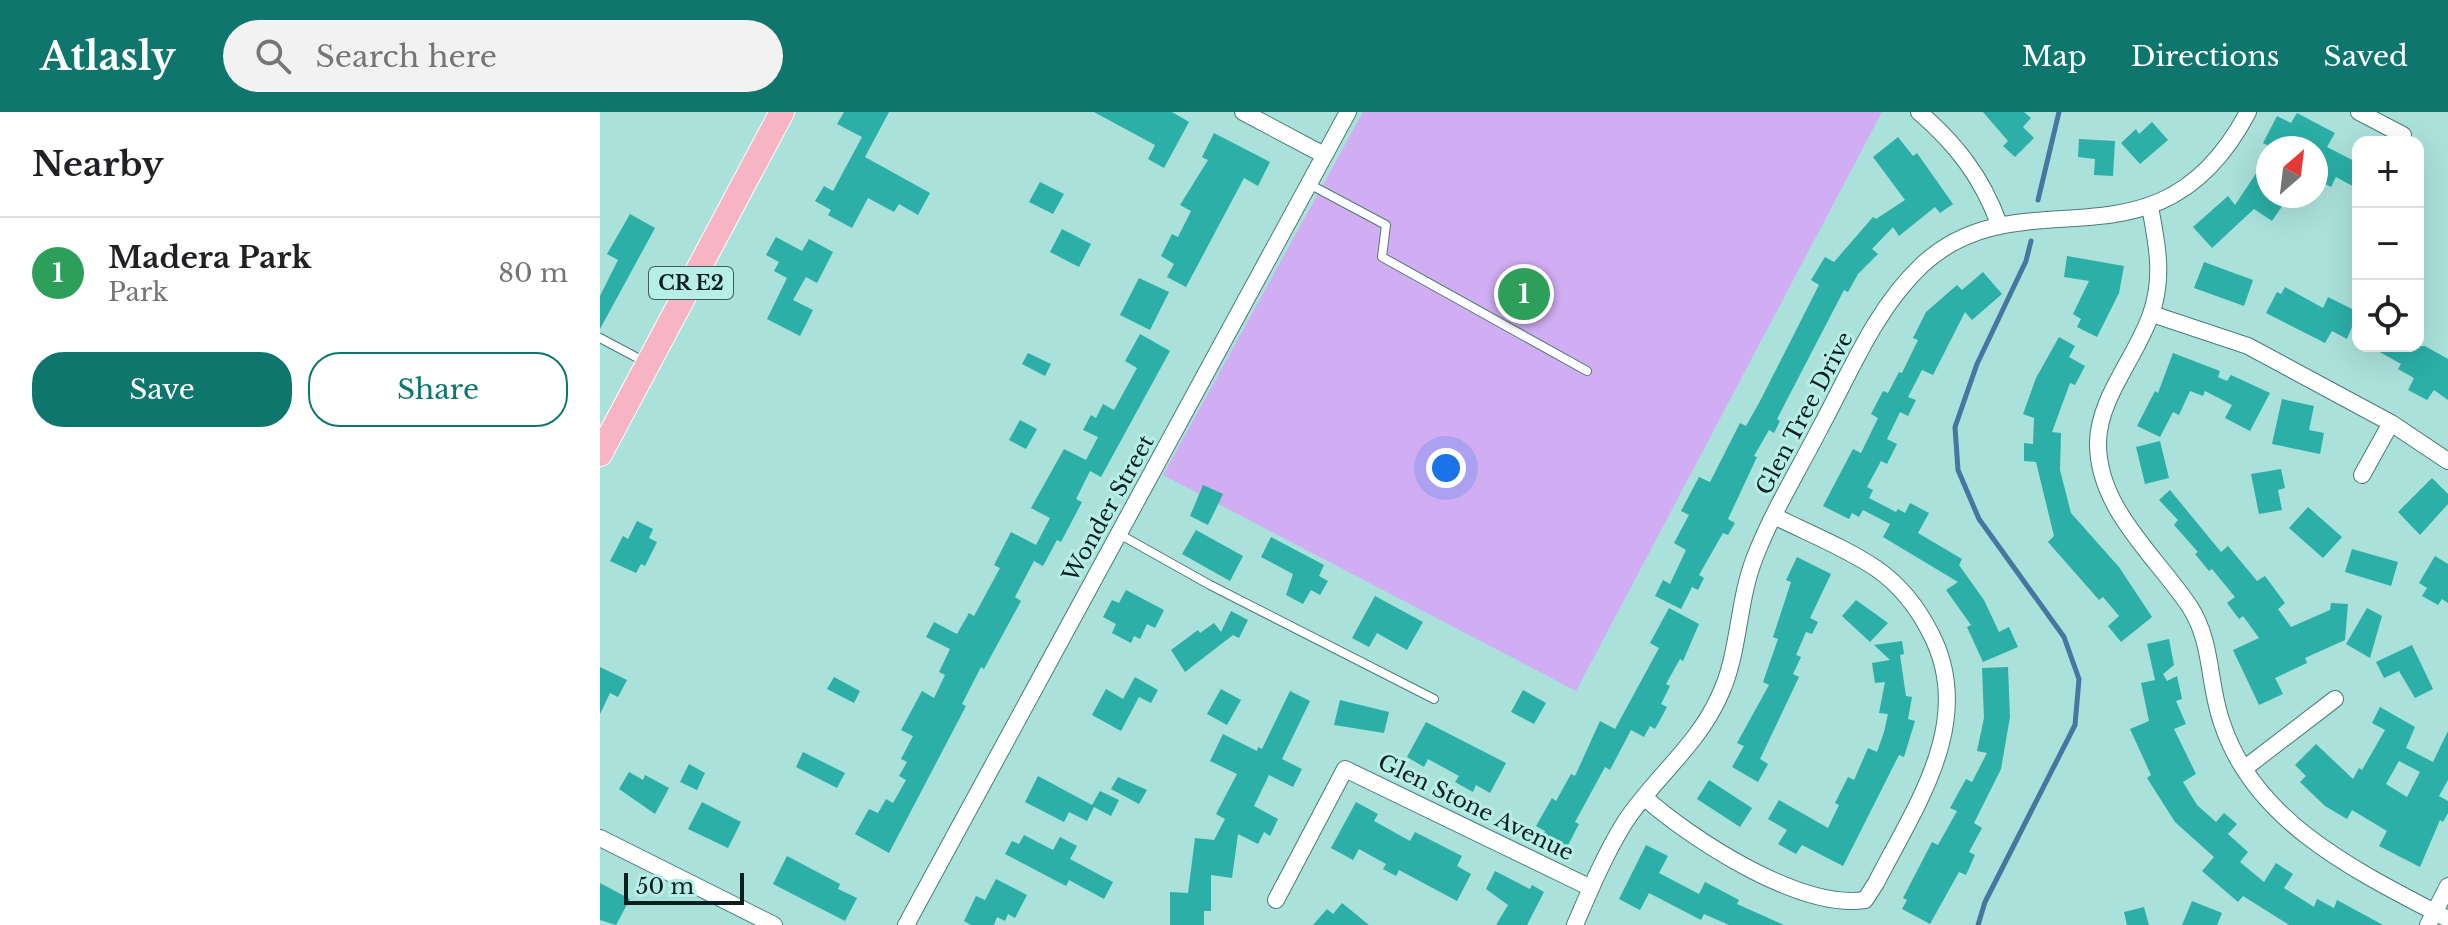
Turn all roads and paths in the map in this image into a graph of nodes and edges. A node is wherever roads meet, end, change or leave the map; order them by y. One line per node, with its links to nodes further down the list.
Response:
1 (782, 112): 14 (main road, CR E2)
2 (1243, 112): 8 (street)
3 (1348, 112): 8 (street, Wonder Street)
4 (1919, 112): 11 (street)
5 (2248, 112): 10 (street, Glen Tree Drive)
6 (2359, 112): 7 (street)
7 (2403, 135)
8 (1324, 155): 9 (street, Wonder Street)
9 (1309, 184): 15 (lane); 21 (street, Wonder Street)
10 (2150, 207): 11 (street, Glen Tree Drive); 12 (street)
11 (1999, 224): 20 (street, Glen Tree Drive)
12 (2152, 314): 16 (street); 24 (street)
13 (600, 338): 14 (lane)
14 (648, 364): 17 (main road, CR E2)
15 (1587, 371)
16 (2391, 423): 18 (street); 19 (street)
17 (600, 454)
18 (2448, 461)
19 (2362, 475)
20 (1774, 516): 25 (street, Glen Tree Drive); 25 (street)
21 (1119, 534): 22 (lane); 32 (street, Wonder Street)
22 (1434, 699)
23 (2335, 699): 24 (street)
24 (2245, 768): 30 (street)
25 (1644, 797): 28 (street, Glen Tree Drive)
26 (600, 838): 31 (street)
27 (2448, 886): 30 (street)
28 (1591, 888): 29 (street, Glen Stone Avenue); 33 (street, Glen Tree Drive)
29 (1276, 900)
30 (2437, 919)
31 (774, 925)
32 (906, 925)
33 (1575, 925)

